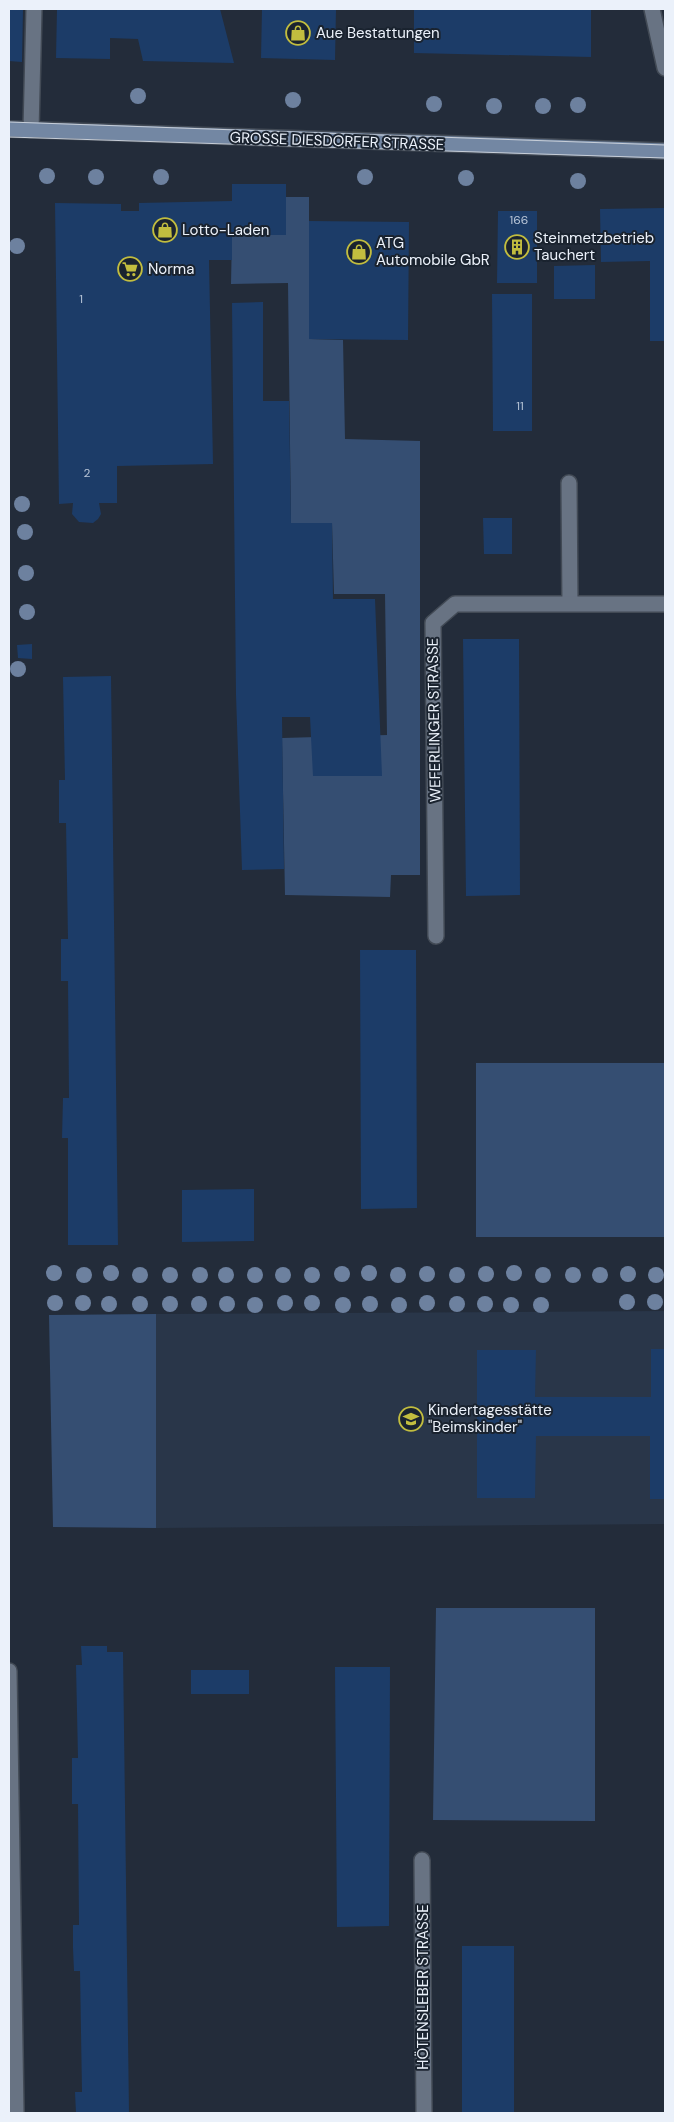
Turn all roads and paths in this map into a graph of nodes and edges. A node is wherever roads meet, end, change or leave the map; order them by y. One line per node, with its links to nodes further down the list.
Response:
1 (34, 9): 5 (street)
2 (652, 9): 3 (street)
3 (665, 68)
4 (9, 129): 5 (main road, GROSSE DIESDORFER STRASSE)
5 (31, 130): 6 (main road, GROSSE DIESDORFER STRASSE)
6 (665, 151)
7 (569, 483): 8 (street)
8 (570, 604): 9 (street, WEFERLINGER STRASSE); 10 (street, WEFERLINGER STRASSE)
9 (665, 604)
10 (436, 936)
11 (9, 1671): 13 (street)
12 (422, 1860): 14 (street, HÖTENSLEBER STRASSE)
13 (16, 2113)
14 (424, 2113)

